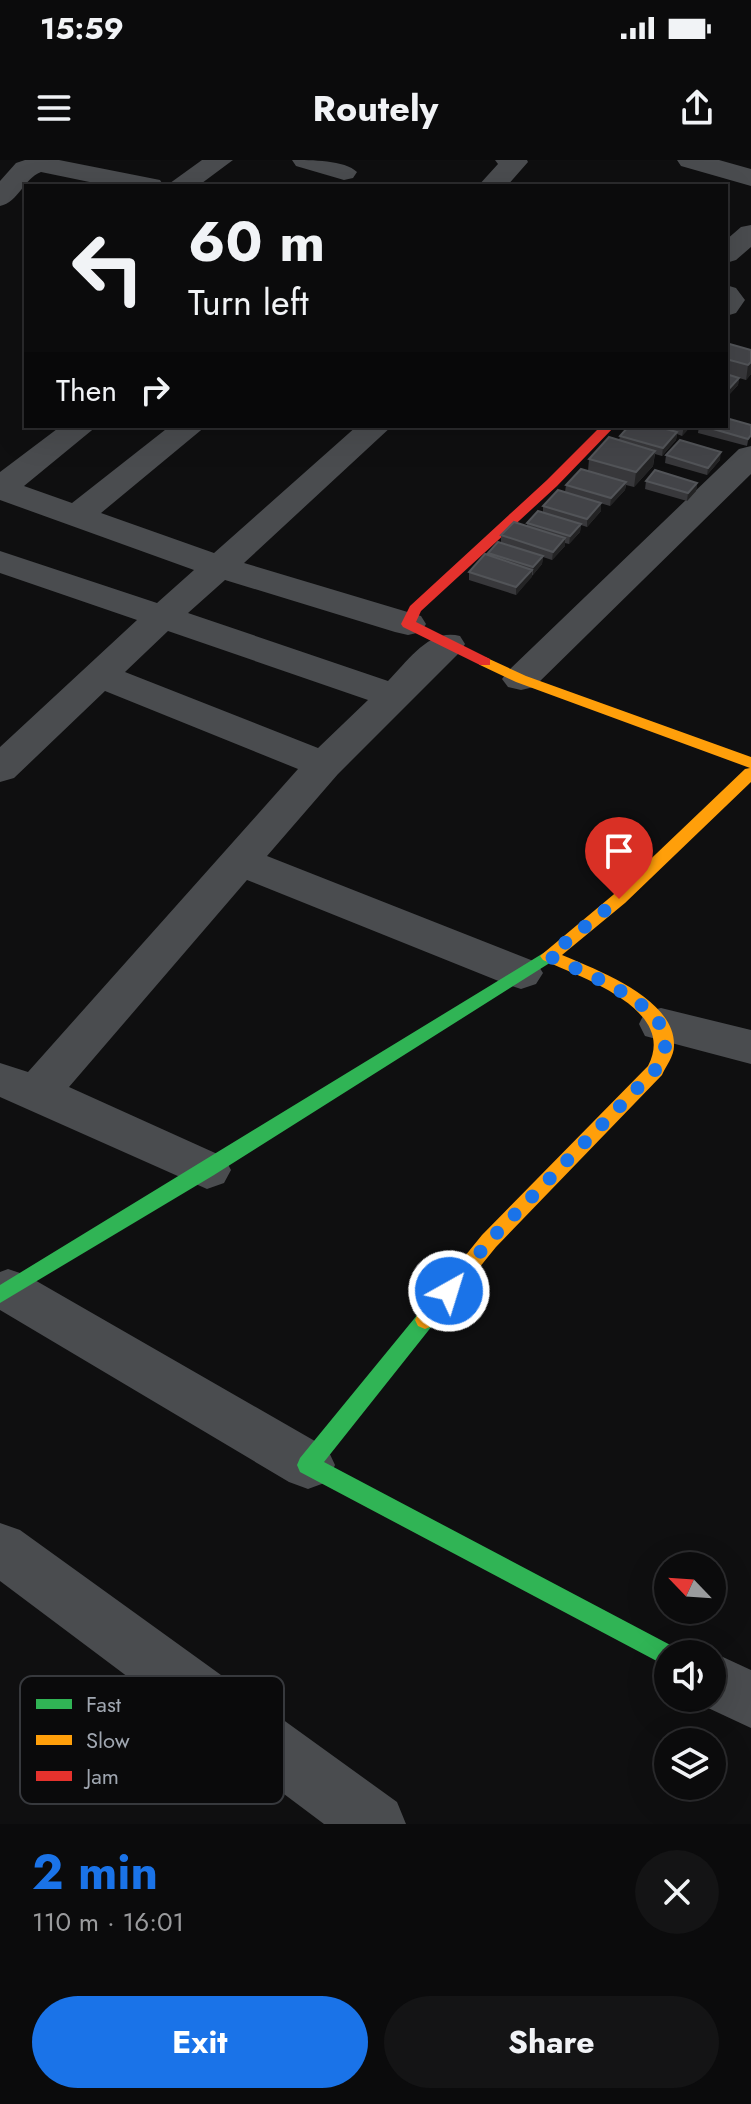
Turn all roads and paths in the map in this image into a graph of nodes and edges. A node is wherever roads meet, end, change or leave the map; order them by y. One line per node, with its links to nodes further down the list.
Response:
1 (220, 160): 8 (street)
2 (305, 160): 5 (street)
3 (513, 161): 9 (street)
4 (693, 165): 6 (street)
5 (344, 172)
6 (751, 178)
7 (141, 184): 10 (street)
8 (183, 184)
9 (494, 184)
10 (4, 187)
11 (751, 233): 12 (street)
12 (728, 252)
13 (78, 428): 18 (street)
14 (187, 428): 19 (street)
15 (374, 428): 21 (street)
16 (606, 428): 23 (street)
17 (751, 456): 26 (street)
18 (0, 489): 19 (street)
19 (77, 516): 21 (street)
20 (0, 561): 22 (street)
21 (220, 567): 22 (street); 23 (street)
22 (161, 618): 25 (street); 27 (street)
23 (408, 624): 24 (street)
24 (447, 644): 26 (street); 27 (street)
25 (100, 675): 29 (street); 30 (street)
26 (521, 679): 28 (street)
27 (394, 696): 29 (street)
28 (751, 763)
29 (324, 765): 32 (street)
30 (0, 769)
31 (751, 773): 33 (street)
32 (240, 861): 33 (street); 36 (street)
33 (535, 964): 34 (street); 37 (street)
34 (661, 1024): 35 (street); 39 (street)
35 (751, 1047)
36 (19, 1086): 37 (street)
37 (207, 1170): 38 (street)
38 (4, 1293): 39 (street)
39 (308, 1465): 41 (street)
40 (0, 1548): 42 (street)
41 (654, 1649)
42 (174, 1676)
43 (726, 1687): 44 (street)
44 (751, 1700)
45 (284, 1757): 46 (street)
46 (375, 1824)

